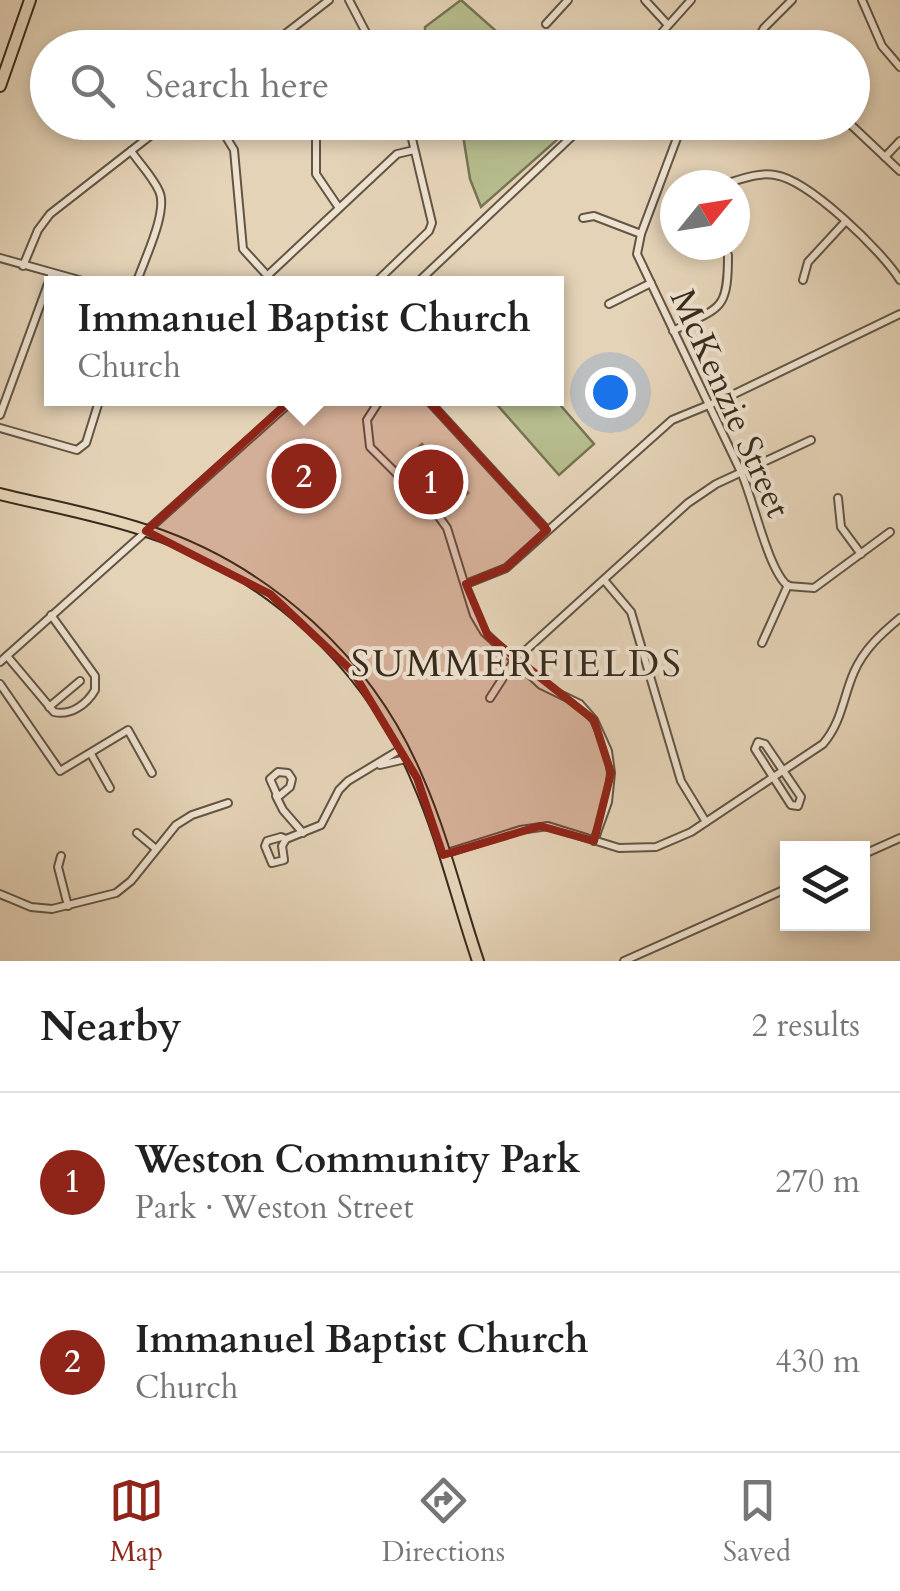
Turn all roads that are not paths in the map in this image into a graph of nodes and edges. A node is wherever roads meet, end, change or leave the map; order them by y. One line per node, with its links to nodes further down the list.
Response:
1 (30, 0): 16 (main road)
2 (328, 0): 11 (street)
3 (349, 0): 12 (street)
4 (568, 0): 9 (street)
5 (645, 0): 10 (street)
6 (691, 0): 10 (street)
7 (792, 0): 14 (street)
8 (862, 0): 15 (street)
9 (546, 24)
10 (668, 25): 13 (street)
11 (290, 30)
12 (365, 30)
13 (664, 30)
14 (763, 30)
15 (900, 67)
16 (0, 86)
17 (145, 140): 26 (street)
18 (228, 140): 43 (street)
19 (316, 140): 32 (street)
20 (412, 140): 25 (street)
21 (568, 140): 45 (street)
22 (676, 140): 28 (street)
23 (866, 140): 27 (street)
24 (900, 141): 27 (street)
25 (414, 150): 32 (street); 44 (street)
26 (131, 151): 38 (street); 42 (street)
27 (885, 158): 29 (street)
28 (666, 170)
29 (900, 171)
30 (750, 178): 34 (street)
31 (660, 185): 35 (street)
32 (339, 208): 43 (street)
33 (582, 218): 35 (street)
34 (845, 222): 46 (street); 47 (street)
35 (641, 234): 48 (street, McKenzie Street)
36 (0, 258): 38 (street)
37 (728, 260): 52 (street)
38 (23, 266): 39 (street)
39 (52, 272): 40 (street); 41 (street)
40 (51, 276)
41 (66, 276)
42 (139, 276)
43 (268, 276)
44 (382, 276)
45 (424, 276)
46 (803, 280)
47 (900, 280)
48 (650, 284): 50 (street); 52 (street, McKenzie Street)
49 (44, 294): 58 (street)
50 (608, 304)
51 (900, 314): 53 (street)
52 (673, 330): 53 (street, McKenzie Street)
53 (709, 405): 61 (street, McKenzie Street); 64 (street)
54 (98, 406): 59 (street)
55 (286, 406): 65 (street)
56 (375, 406): 69 (street)
57 (433, 406): 64 (street)
58 (0, 416)
59 (0, 428)
60 (811, 440): 61 (street)
61 (741, 472): 68 (street); 70 (street, McKenzie Street)
62 (0, 494): 65 (main road)
63 (838, 498): 67 (street)
64 (547, 530): 69 (street)
65 (146, 531): 71 (street); 82 (main road)
66 (890, 532): 67 (street)
67 (861, 554): 70 (street)
68 (604, 580): 75 (street); 89 (street)
69 (466, 584): 75 (street)
70 (788, 585): 73 (street)
71 (51, 615): 74 (street); 80 (street)
72 (900, 618): 83 (street)
73 (762, 643)
74 (7, 656): 76 (street); 80 (street)
75 (514, 660): 79 (street); 94 (street)
76 (0, 662)
77 (80, 681): 80 (street)
78 (0, 684): 81 (street)
79 (490, 698)
80 (49, 707)
81 (91, 754): 84 (street); 86 (street)
82 (405, 754): 91 (street); 97 (main road)
83 (782, 771): 85 (street); 85 (street); 85 (street)
84 (152, 773)
85 (772, 778): 89 (street)
86 (110, 788)
87 (276, 796): 91 (street)
88 (228, 803): 95 (street)
89 (706, 822): 94 (street)
90 (137, 833): 95 (street)
91 (303, 833): 93 (street)
92 (900, 838): 96 (street)
93 (286, 839): 93 (street)
94 (594, 840): 97 (street)
95 (156, 848): 101 (street)
96 (870, 851)
97 (443, 855): 102 (main road)
98 (62, 856): 101 (street)
99 (780, 892): 103 (street)
100 (0, 894): 101 (street)
101 (68, 906)
102 (478, 961)
103 (624, 961)

